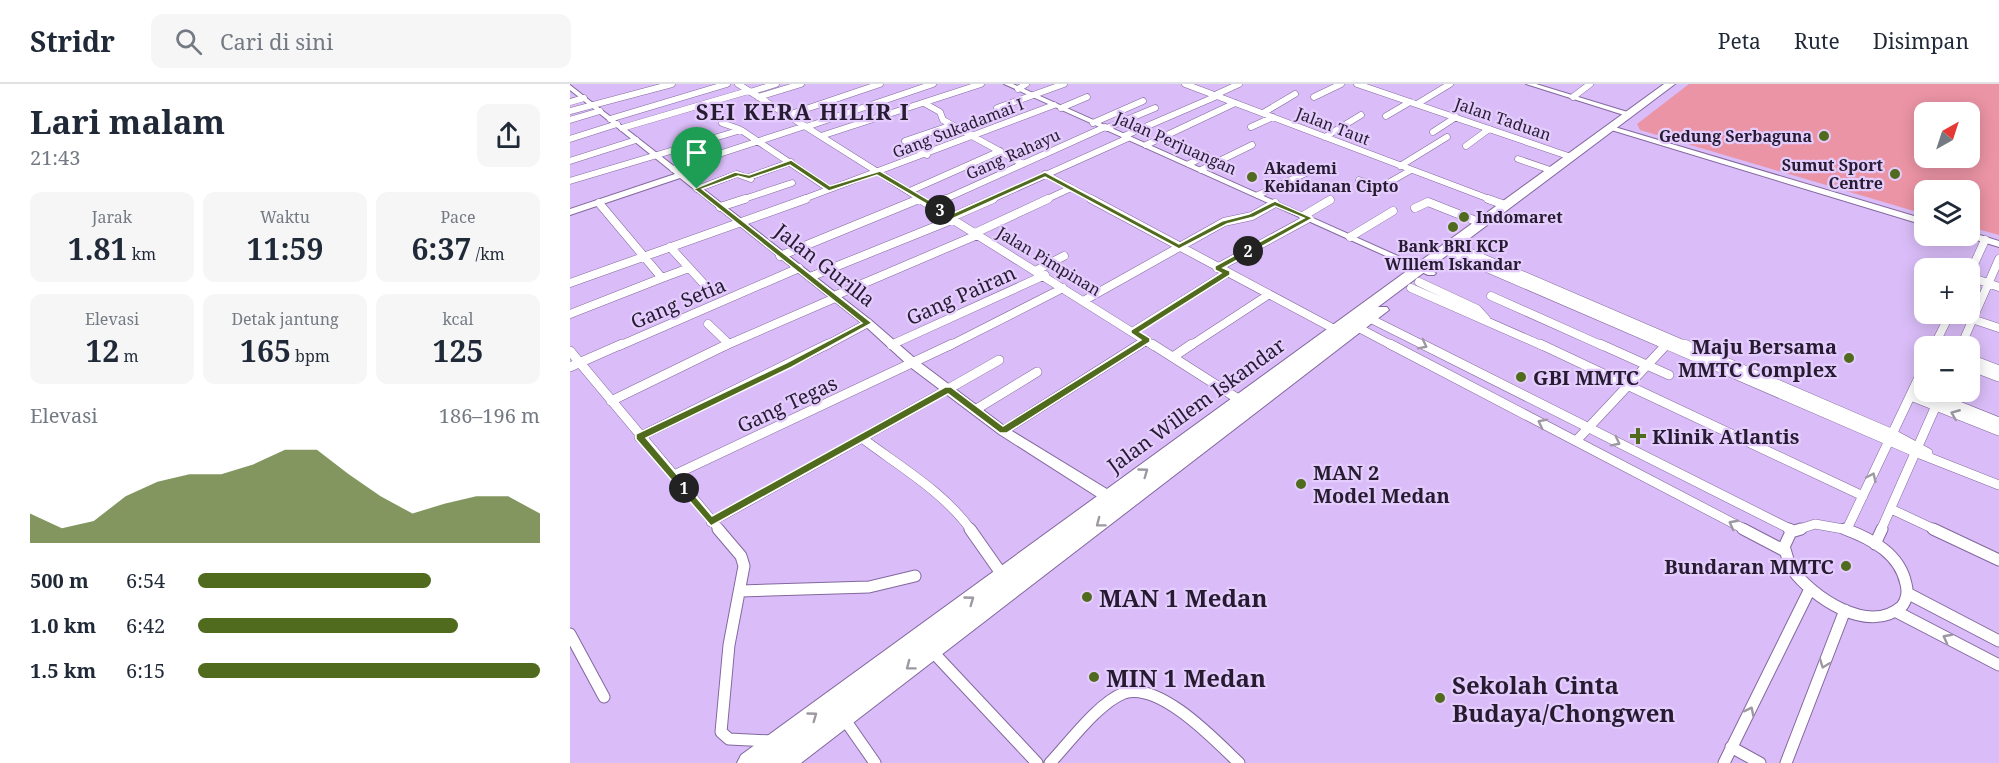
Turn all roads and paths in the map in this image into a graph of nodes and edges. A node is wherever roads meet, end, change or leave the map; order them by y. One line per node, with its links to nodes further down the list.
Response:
1 (648, 84): 32 (street)
2 (672, 84): 32 (street)
3 (727, 84): 55 (street)
4 (738, 84): 24 (street, Jalan Pimpinan)
5 (776, 84): 24 (street)
6 (801, 84): 28 (street)
7 (880, 84): 45 (street)
8 (933, 84): 57 (street)
9 (981, 84): 37 (street)
10 (1007, 84): 22 (street, Jalan Perjuangan)
11 (1064, 84): 26 (street)
12 (1185, 84): 27 (street, Jalan Taut)
13 (1239, 84): 27 (street)
14 (1341, 84): 30 (street)
15 (1357, 84): 23 (street, Jalan Taduan)
16 (1374, 84): 23 (street)
17 (1450, 84): 38 (street)
18 (1529, 84): 31 (street)
19 (1590, 84): 31 (street)
20 (1670, 84): 44 (highway, Jalan Willem Iskandar)
21 (1682, 84): 61 (highway, Jalan Willem Iskandar)
22 (1022, 86): 26 (street, Jalan Perjuangan)
23 (1367, 87): 36 (street, Jalan Taduan)
24 (749, 92): 28 (street, Jalan Pimpinan); 55 (street)
25 (1295, 94): 43 (street)
26 (1032, 95): 39 (street, Jalan Perjuangan); 40 (street)
27 (1216, 95): 35 (street, Jalan Taut); 66 (street)
28 (758, 97): 45 (street, Jalan Pimpinan)
29 (1087, 97): 39 (street, Gang Sukadamai I)
30 (1314, 97)
31 (1573, 97): 44 (street)
32 (583, 98): 34 (street); 42 (street); 51 (street); 55 (street, Jalan Gurilla)
33 (1143, 101): 54 (street)
34 (570, 102)
35 (1235, 102): 43 (street, Jalan Taut); 52 (street)
36 (1410, 102): 38 (street, Jalan Taduan); 48 (street)
37 (924, 103): 56 (street); 64 (street)
38 (1417, 104): 50 (street, Jalan Taduan)
39 (1058, 106): 54 (street, Jalan Perjuangan); 65 (street, Gang Sukadamai I)
40 (997, 108)
41 (1155, 108): 59 (street, Gang Rahayu)
42 (570, 111)
43 (1263, 113): 49 (street, Jalan Taut)
44 (1630, 114): 61 (highway, Jalan Willem Iskandar)
45 (788, 115): 57 (street, Jalan Pimpinan)
46 (1361, 115): 67 (street)
47 (1182, 116): 52 (street)
48 (1386, 116)
49 (1273, 117): 58 (street); 67 (street, Jalan Taut)
50 (1456, 117): 60 (street, Jalan Taduan); 63 (street)
51 (570, 120)
52 (1196, 122): 73 (street)
53 (722, 123): 62 (street)
54 (1093, 123): 59 (street, Jalan Perjuangan)
55 (617, 124): 69 (street); 70 (street, Jalan Gurilla)
56 (952, 125): 65 (street); 77 (street)
57 (806, 127): 64 (street, Jalan Pimpinan); 71 (street)
58 (1251, 127)
59 (1106, 128): 66 (street, Jalan Perjuangan); 83 (street, Gang Rahayu)
60 (1489, 129): 74 (street); 79 (street, Jalan Taduan)
61 (1616, 129): 79 (highway, Jalan Willem Iskandar); 113 (street); 123 (highway, Jalan Willem Iskandar)
62 (741, 130): 71 (street); 76 (street)
63 (1433, 132)
64 (821, 136): 91 (street, Jalan Pimpinan)
65 (973, 137): 75 (street); 77 (street, Gang Sukadamai I)
66 (1126, 137): 73 (street, Jalan Perjuangan); 92 (street)
67 (1325, 137): 85 (street, Jalan Taut)
68 (1447, 137): 85 (street)
69 (570, 139)
70 (636, 140): 76 (street, Jalan Gurilla); 81 (street)
71 (761, 141): 82 (street); 89 (street)
72 (1252, 145): 86 (street)
73 (1146, 146): 84 (street, Jalan Perjuangan)
74 (1466, 146)
75 (1000, 151): 83 (street); 99 (street)
76 (654, 154): 89 (street, Jalan Gurilla); 94 (street)
77 (927, 155): 91 (street, Gang Sukadamai I)
78 (1207, 156): 84 (street)
79 (1571, 157): 88 (highway, Jalan Willem Iskandar)
80 (1518, 159): 88 (street)
81 (570, 160)
82 (791, 162): 97 (street); 98 (street)
83 (1023, 164): 105 (street, Gang Rahayu)
84 (1188, 164): 86 (street, Jalan Perjuangan)
85 (1400, 165): 87 (street, Jalan Taut)
86 (1201, 170): 100 (street, Jalan Perjuangan)
87 (1411, 170): 93 (street); 106 (street, Jalan Taut)
88 (1552, 171): 106 (highway, Jalan Willem Iskandar)
89 (677, 172): 97 (street, Jalan Gurilla); 103 (street)
90 (1306, 173): 100 (street)
91 (875, 174): 98 (street, Gang Sukadamai I); 99 (street, Jalan Pimpinan)
92 (1045, 174): 96 (street); 112 (street)
93 (1359, 180)
94 (570, 182)
95 (792, 183): 107 (street)
96 (1071, 188): 116 (street); 122 (street)
97 (697, 189): 107 (street, Jalan Gurilla)
98 (829, 189): 114 (street, Gang Sukadamai I)
99 (910, 191): 101 (street, Jalan Pimpinan)
100 (1258, 195): 104 (street, Jalan Perjuangan)
101 (920, 198): 105 (street, Jalan Pimpinan); 125 (street)
102 (1330, 200): 111 (street)
103 (599, 202): 110 (street); 124 (street)
104 (1275, 203): 111 (street, Jalan Perjuangan); 122 (street)
105 (932, 205): 112 (street, Jalan Pimpinan)
106 (1505, 205): 115 (highway, Jalan Willem Iskandar)
107 (720, 207): 114 (street, Jalan Gurilla)
108 (1415, 208): 115 (street)
109 (1394, 211): 117 (street)
110 (570, 212)
111 (1306, 217): 117 (street, Jalan Perjuangan); 131 (street)
112 (953, 218): 116 (street, Jalan Pimpinan); 135 (street)
113 (1914, 219)
114 (738, 222): 121 (street, Gang Sukadamai I); 125 (street, Jalan Gurilla)
115 (1482, 223): 123 (highway, Jalan Willem Iskandar)
116 (976, 234): 132 (street, Jalan Pimpinan); 147 (street)
117 (1350, 237): 137 (street, Jalan Perjuangan)
118 (1980, 238): 119 (street)
119 (1985, 240): 120 (street); 127 (street)
120 (1999, 244)
121 (670, 246): 124 (street, Gang Sukadamai I); 129 (street)
122 (1179, 247): 131 (street); 148 (street)
123 (1454, 250): 137 (highway, Jalan Willem Iskandar); 138 (street)
124 (644, 256): 136 (street); 140 (street, Gang Sukadamai I)
125 (780, 256): 130 (street, Jalan Gurilla)
126 (1064, 256): 132 (street)
127 (1977, 258)
128 (1999, 259): 142 (street)
129 (689, 268): 136 (street); 141 (street)
130 (799, 268): 135 (street, Jalan Gurilla); 167 (street, Gang Setia)
131 (1217, 268): 133 (street)
132 (1037, 270): 134 (street, Jalan Pimpinan)
133 (1227, 273): 145 (street); 157 (street)
134 (1045, 275): 144 (street, Jalan Pimpinan); 160 (street, Gang Pairan)
135 (810, 277): 147 (street, Jalan Gurilla)
136 (662, 278): 150 (street)
137 (1421, 278): 153 (highway, Jalan Willem Iskandar); 156 (highway, Jalan Willem Iskandar); 175 (street)
138 (1521, 279): 161 (street); 189 (street)
139 (1980, 279): 142 (street)
140 (570, 283)
141 (703, 283)
142 (1988, 283): 143 (street); 149 (street)
143 (1999, 287)
144 (1063, 288): 148 (street, Jalan Pimpinan); 166 (street, Gang Tegas)
145 (1268, 295): 156 (street); 163 (street)
146 (1491, 296): 168 (street)
147 (835, 297): 152 (street, Jalan Gurilla); 159 (street)
148 (1085, 300): 157 (street, Jalan Pimpinan)
149 (1980, 302)
150 (570, 314)
151 (1980, 321): 155 (street)
152 (868, 323): 160 (street, Jalan Gurilla); 187 (street)
153 (1365, 323): 174 (street, one-way to 174); 178 (street); 182 (highway, Jalan Willem Iskandar)
154 (708, 324): 159 (street)
155 (1999, 328)
156 (1336, 330): 182 (highway, Jalan Willem Iskandar)
157 (1134, 332): 158 (street, Jalan Pimpinan)
158 (1147, 340): 163 (street, Jalan Pimpinan); 186 (street)
159 (729, 344): 179 (street)
160 (891, 345): 166 (street, Jalan Gurilla)
161 (1665, 345): 168 (street); 189 (street)
162 (570, 351): 167 (street)
163 (1173, 357): 182 (street, Jalan Pimpinan)
164 (999, 360): 176 (street)
165 (1980, 362): 169 (street)
166 (914, 364): 176 (street, Jalan Gurilla); 192 (street, Gang Tegas)
167 (575, 365): 179 (street)
168 (1648, 365): 172 (street); 175 (street)
169 (1999, 369)
170 (1980, 370): 173 (street)
171 (1037, 372): 183 (street)
172 (1668, 375)
173 (1999, 377)
174 (1497, 382): 178 (street); 185 (street)
175 (1629, 386): 185 (street); 194 (street)
176 (948, 389): 183 (street, Jalan Gurilla); 188 (street)
177 (1913, 392): 189 (street)
178 (1485, 393): 190 (street, one-way to 178)
179 (610, 400): 187 (street)
180 (1937, 402): 191 (street)
181 (1947, 402): 184 (street)
182 (1247, 404): 195 (highway, Jalan Willem Iskandar)
183 (975, 410): 186 (street, Jalan Gurilla)
184 (1997, 426)
185 (1589, 428): 190 (street); 199 (street, one-way to 199)
186 (1003, 431): 195 (street, Jalan Gurilla)
187 (639, 437): 192 (street)
188 (862, 438): 197 (street); 204 (street)
189 (1891, 438): 191 (street); 194 (street, one-way to 189)
190 (1576, 441): 201 (street, one-way to 190)
191 (1916, 449): 193 (street); 196 (street)
192 (674, 475): 197 (street)
193 (1999, 485)
194 (1863, 496): 198 (street)
195 (1116, 502): 204 (highway, Jalan Willem Iskandar); 212 (highway, Jalan Willem Iskandar, one-way to 212)
196 (1891, 509): 200 (street); 202 (street)
197 (711, 522): 205 (street)
198 (1847, 530): 199 (street); 200 (street)
199 (1793, 531): 201 (street)
200 (1875, 544): 207 (street)
201 (1785, 551): 206 (street)
202 (1999, 560)
203 (915, 576): 205 (street)
204 (1003, 576): 216 (highway, Jalan Willem Iskandar, one-way to 204)
205 (740, 591): 216 (street)
206 (1809, 591): 208 (street); 217 (street, one-way to 206)
207 (1907, 593): 209 (street); 211 (street)
208 (1845, 610): 209 (street); 226 (street, one-way to 226)
209 (1895, 611): 213 (street, one-way to 209)
210 (570, 634): 214 (street)
211 (1999, 641)
212 (931, 650): 215 (highway, Jalan Willem Iskandar, one-way to 215); 221 (street)
213 (1999, 665)
214 (604, 697)
215 (843, 717): 219 (highway, Jalan Willem Iskandar); 220 (street)
216 (778, 741): 218 (highway, Jalan Willem Iskandar)
217 (1731, 747): 224 (street); 225 (street)
218 (749, 763)
219 (782, 763)
220 (875, 763)
221 (1037, 763)
222 (1050, 763): 223 (street)
223 (1239, 763)
224 (1724, 763)
225 (1760, 763)
226 (1786, 763)

